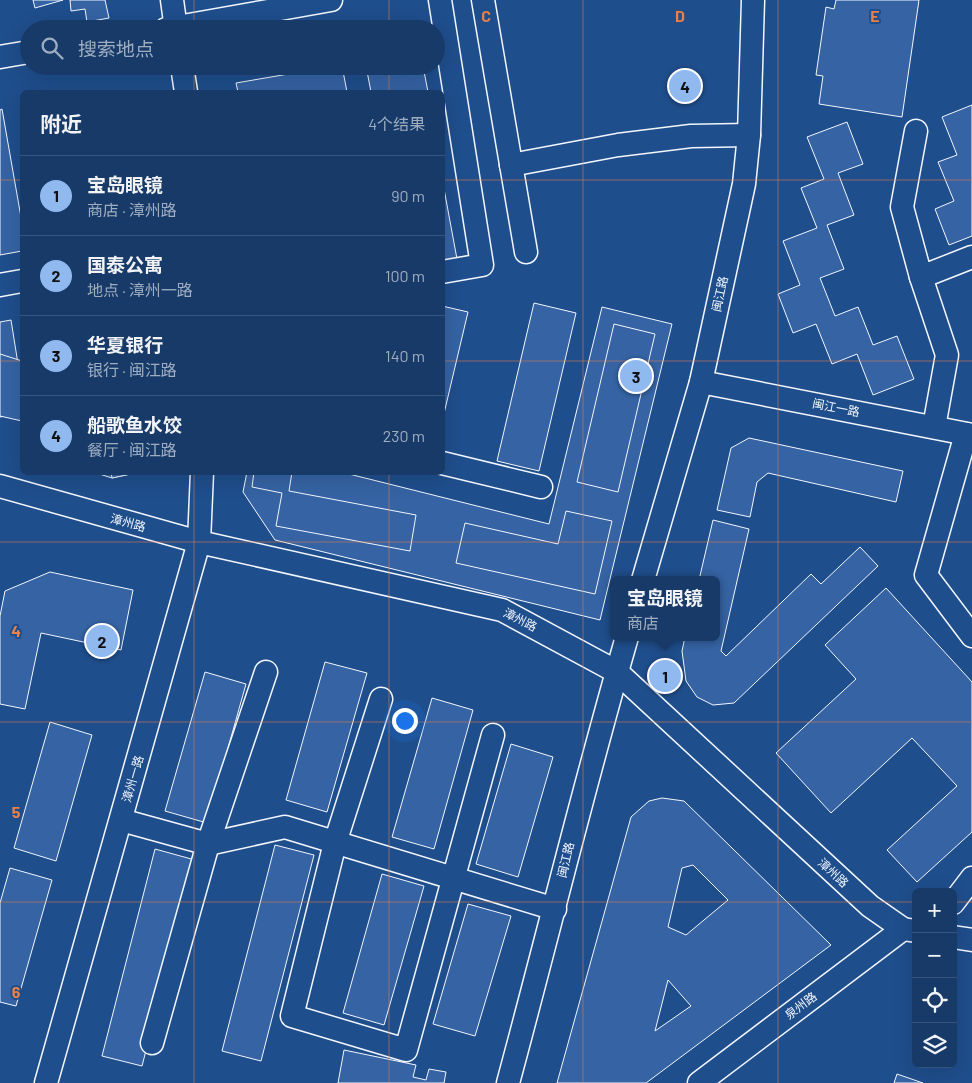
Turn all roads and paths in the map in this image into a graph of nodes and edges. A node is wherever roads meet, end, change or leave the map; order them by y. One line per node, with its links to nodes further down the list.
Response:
1 (172, 0): 6 (street)
2 (331, 0): 7 (street)
3 (440, 0): 8 (street)
4 (483, 0): 16 (street)
5 (753, 0): 15 (street, 闽江路)
6 (173, 20)
7 (218, 20)
8 (443, 20)
9 (445, 32): 19 (street)
10 (20, 54): 11 (street)
11 (0, 58)
12 (183, 75): 13 (street)
13 (186, 90)
14 (916, 131): 20 (street)
15 (750, 135): 16 (street); 23 (street, 闽江路)
16 (511, 164): 17 (street)
17 (526, 252)
18 (972, 257): 20 (street)
19 (445, 271)
20 (921, 277): 24 (street)
21 (20, 281): 22 (street)
22 (0, 285)
23 (701, 382): 24 (street, 闽江一路); 31 (street, 闽江路)
24 (934, 427): 25 (street, 闽江一路)
25 (969, 434): 32 (street)
26 (445, 464): 29 (street)
27 (202, 475): 30 (street, 漳州一路)
28 (0, 486): 30 (street, 漳州路)
29 (541, 486)
30 (199, 542): 35 (street, 漳州路); 38 (street, 漳州一路)
31 (644, 576)
32 (972, 636)
33 (626, 641): 35 (street, 闽江路)
34 (266, 672): 40 (street)
35 (617, 672): 44 (street, 闽江路); 45 (street, 漳州路)
36 (381, 699): 39 (street)
37 (493, 735): 42 (street)
38 (121, 820): 40 (street); 49 (street, 漳州一路)
39 (335, 843): 40 (street); 42 (street); 42 (street)
40 (208, 844): 48 (street)
41 (972, 878): 43 (street)
42 (455, 879): 44 (street)
43 (957, 898)
44 (555, 909): 50 (street, 闽江路)
45 (909, 930): 51 (street, 泉州路)
46 (957, 938): 47 (street)
47 (972, 940)
48 (152, 1043)
49 (46, 1083)
50 (508, 1083)
51 (700, 1083)

